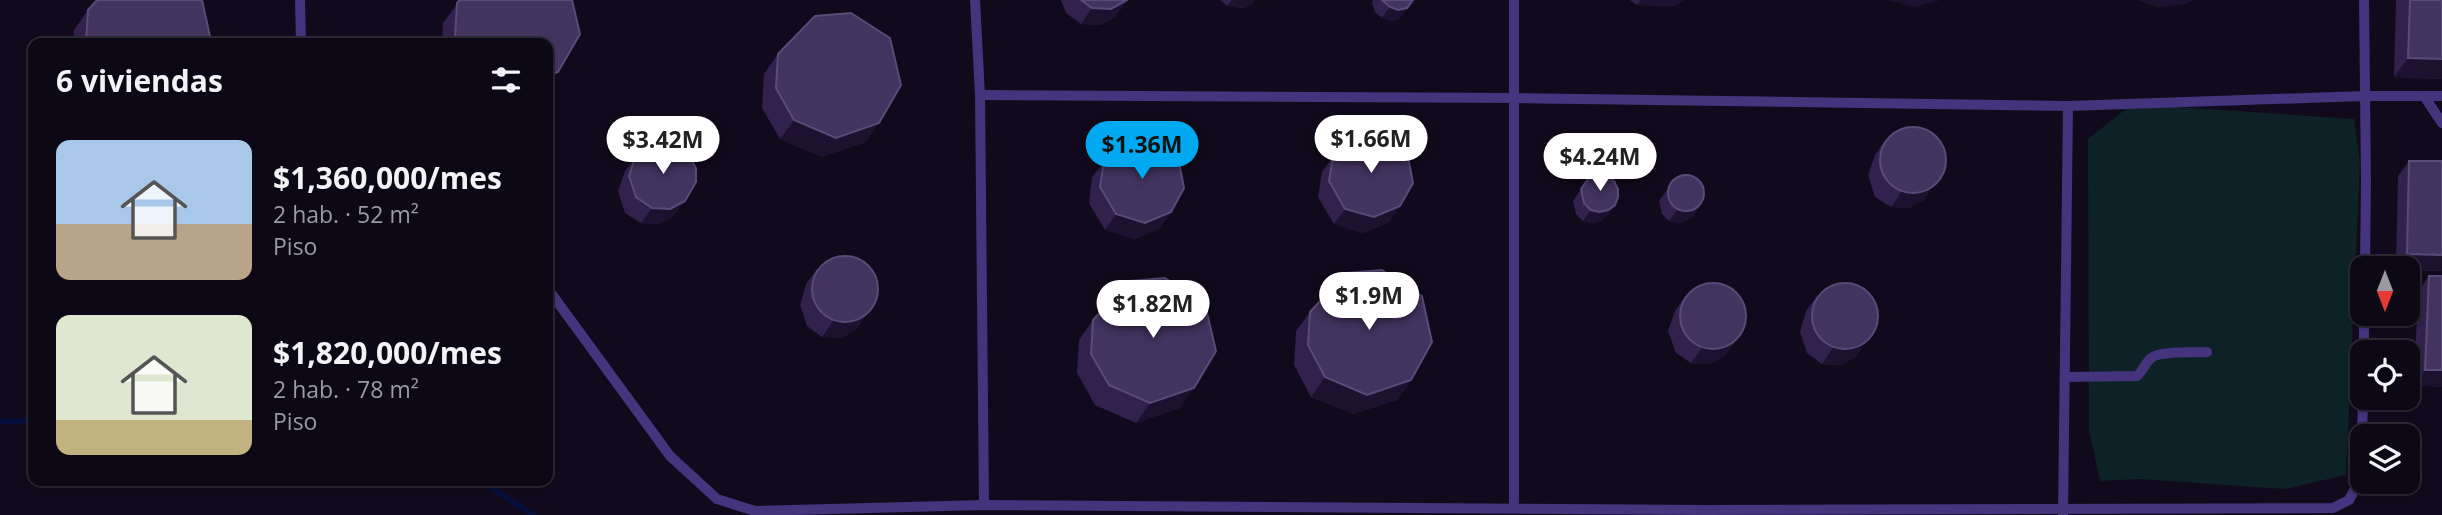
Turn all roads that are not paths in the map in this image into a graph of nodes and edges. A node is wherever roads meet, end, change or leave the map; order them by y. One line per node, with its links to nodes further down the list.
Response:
1 (300, 0): 5 (lane)
2 (975, 0): 6 (lane)
3 (1514, 0): 10 (lane)
4 (2364, 0): 7 (lane)
5 (301, 38)
6 (980, 95): 10 (lane); 18 (lane)
7 (2364, 96): 8 (lane); 11 (lane); 13 (lane)
8 (2424, 96): 9 (lane); 12 (lane)
9 (2442, 96)
10 (1516, 98): 11 (lane); 19 (lane)
11 (2068, 106): 16 (lane)
12 (2442, 123)
13 (2365, 256)
14 (553, 296): 18 (lane)
15 (2207, 352): 16 (lane)
16 (2065, 377): 20 (lane)
17 (2363, 410): 20 (lane)
18 (984, 505): 19 (lane)
19 (1514, 508): 21 (lane)
20 (2063, 511): 21 (lane)
21 (1706, 512)

